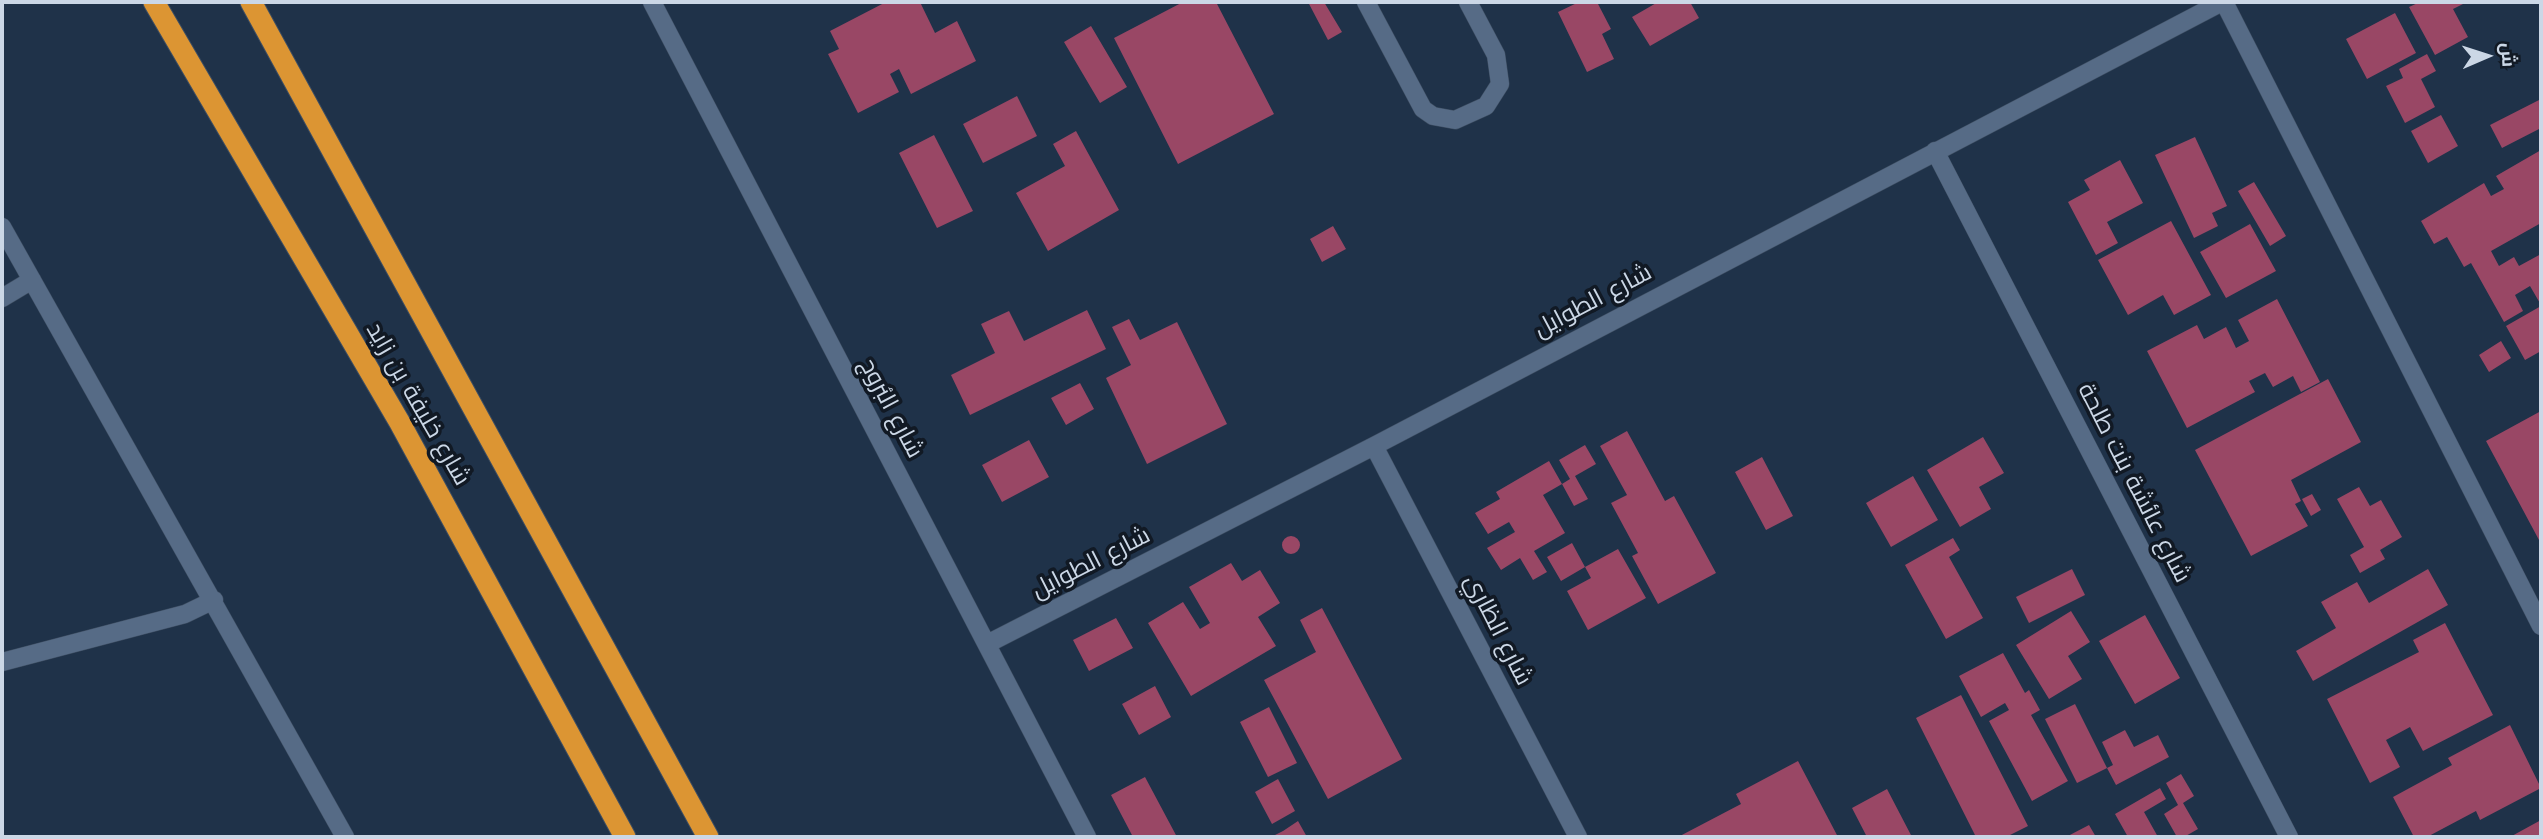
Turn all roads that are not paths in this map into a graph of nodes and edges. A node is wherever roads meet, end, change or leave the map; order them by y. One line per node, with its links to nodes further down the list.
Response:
1 (154, 2): 17 (highway, شارع خليفة بن زايد)
2 (251, 2): 18 (highway, شارع خليفة بن زايد)
3 (652, 2): 14 (street, شارع البُروج)
4 (1366, 2): 5 (street)
5 (1468, 2)
6 (2223, 2): 7 (street, شارع الطوايل); 13 (street)
7 (1935, 151): 11 (street, شارع الطوايل); 21 (street, شارع عائشة بنت طلحة)
8 (2, 228): 9 (street)
9 (32, 280): 10 (street); 12 (street)
10 (2, 298)
11 (1374, 446): 14 (street, شارع الطوايل); 20 (street, شارع الظاري)
12 (214, 600): 15 (street); 16 (street)
13 (2541, 626)
14 (987, 643): 19 (street, شارع البُروج)
15 (2, 662)
16 (345, 837)
17 (625, 837)
18 (708, 837)
19 (1087, 837)
20 (1578, 837)
21 (2289, 837)

